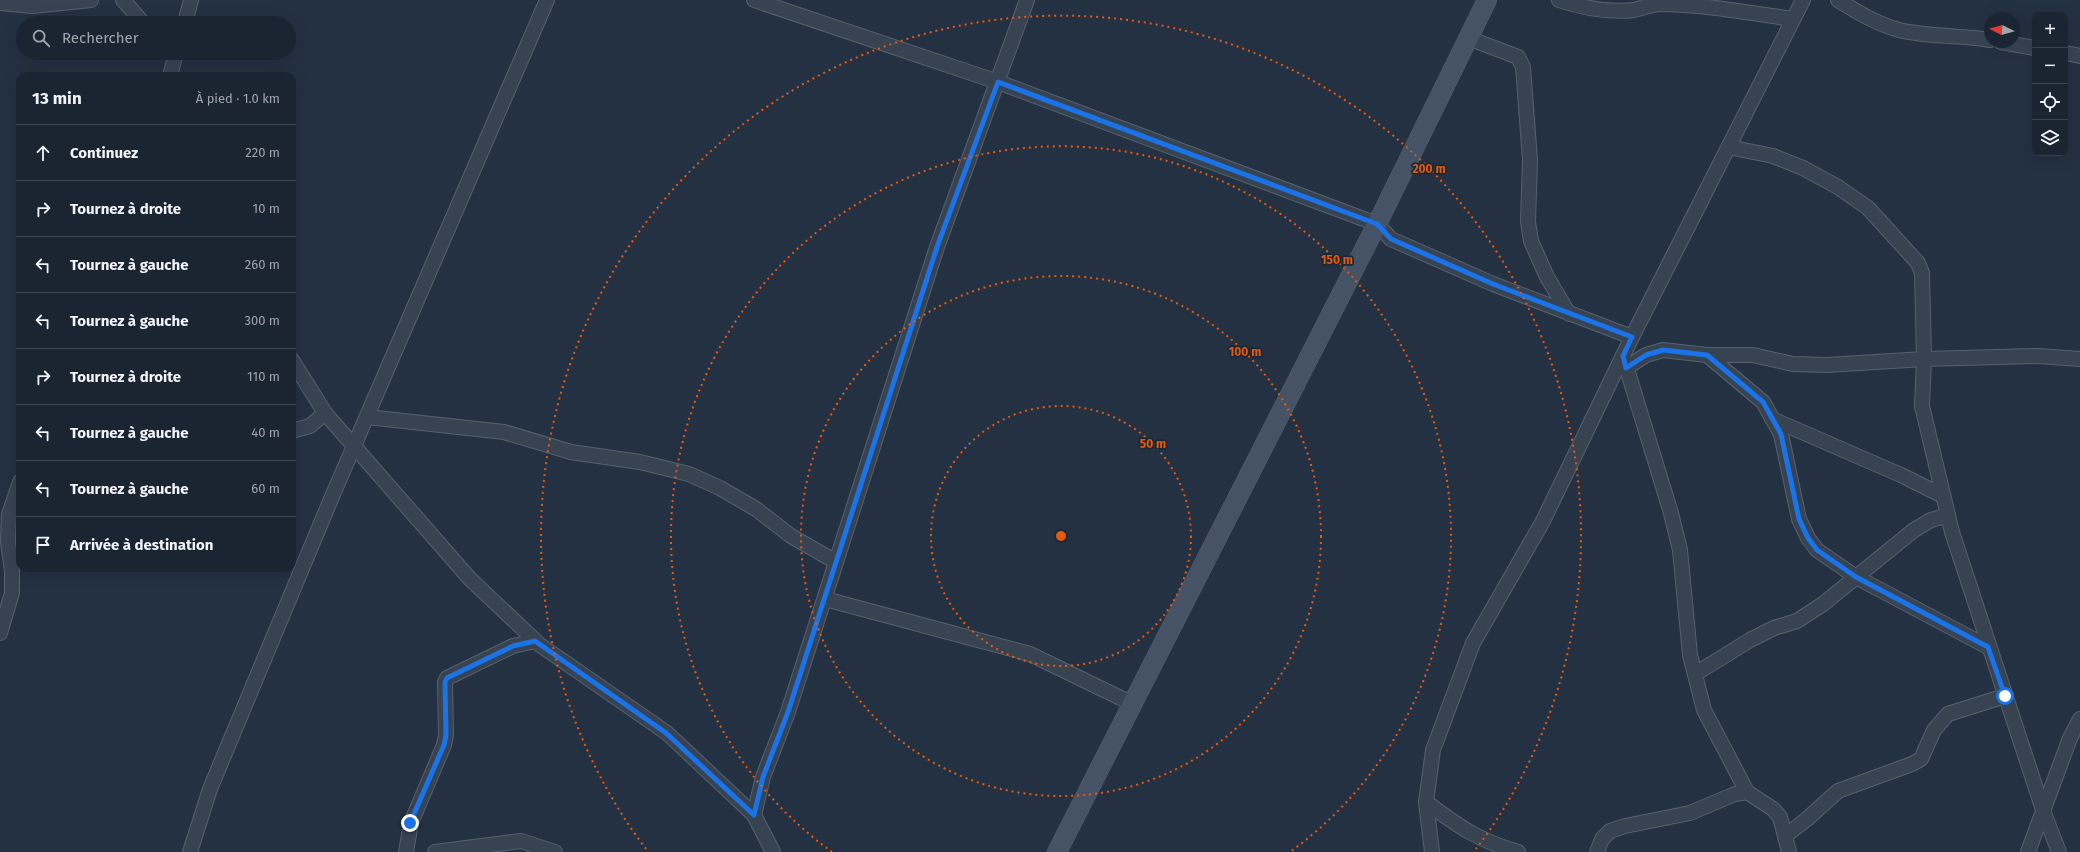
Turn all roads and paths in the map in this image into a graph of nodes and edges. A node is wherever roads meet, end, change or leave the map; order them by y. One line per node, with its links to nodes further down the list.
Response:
1 (91, 0): 11 (street)
2 (123, 0): 12 (street)
3 (191, 0): 13 (street)
4 (547, 0): 34 (street)
5 (754, 0): 23 (street)
6 (1027, 0): 23 (street)
7 (1487, 0): 15 (main road)
8 (1559, 0): 14 (street)
9 (1803, 0): 14 (street)
10 (1838, 0): 16 (street)
11 (0, 3)
12 (137, 16)
13 (186, 16)
14 (1793, 19): 24 (street)
15 (1468, 38): 25 (main road); 26 (street)
16 (1984, 39)
17 (2020, 45): 18 (street)
18 (2032, 47)
19 (2068, 54): 20 (street)
20 (2080, 56)
21 (172, 60): 22 (street)
22 (171, 72)
23 (998, 82): 25 (street); 41 (street)
24 (1729, 147): 27 (street); 29 (street)
25 (1377, 224): 26 (street); 49 (main road)
26 (1570, 314): 27 (street)
27 (1632, 337): 31 (street)
28 (1707, 355): 29 (street); 31 (street); 35 (street)
29 (1924, 359): 30 (street); 39 (street)
30 (2080, 359)
31 (1625, 362): 47 (street); 52 (street)
32 (296, 366): 33 (street)
33 (325, 413): 36 (street); 37 (street)
34 (367, 417): 37 (street); 41 (street)
35 (1772, 419): 39 (street); 42 (street)
36 (296, 430)
37 (354, 446): 45 (street); 57 (street)
38 (16, 494): 44 (street)
39 (1943, 496): 40 (street)
40 (1948, 515): 42 (street); 46 (street)
41 (836, 562): 43 (street)
42 (1856, 577): 46 (street); 47 (street)
43 (825, 599): 49 (street); 54 (street)
44 (0, 632)
45 (535, 641): 54 (street); 58 (street)
46 (1988, 647): 48 (street)
47 (1695, 674): 51 (street)
48 (2005, 696): 53 (street); 55 (street)
49 (1133, 704): 61 (main road)
50 (2080, 719): 53 (street)
51 (1747, 792): 55 (street); 64 (street)
52 (1426, 802): 62 (street); 63 (street)
53 (2044, 813): 66 (street); 67 (street)
54 (754, 815): 56 (street)
55 (1785, 836): 65 (street)
56 (768, 850)
57 (190, 852)
58 (406, 852)
59 (435, 852): 60 (street)
60 (555, 852)
61 (1057, 852)
62 (1432, 852)
63 (1518, 852)
64 (1597, 852)
65 (1790, 852)
66 (2028, 852)
67 (2059, 852)

